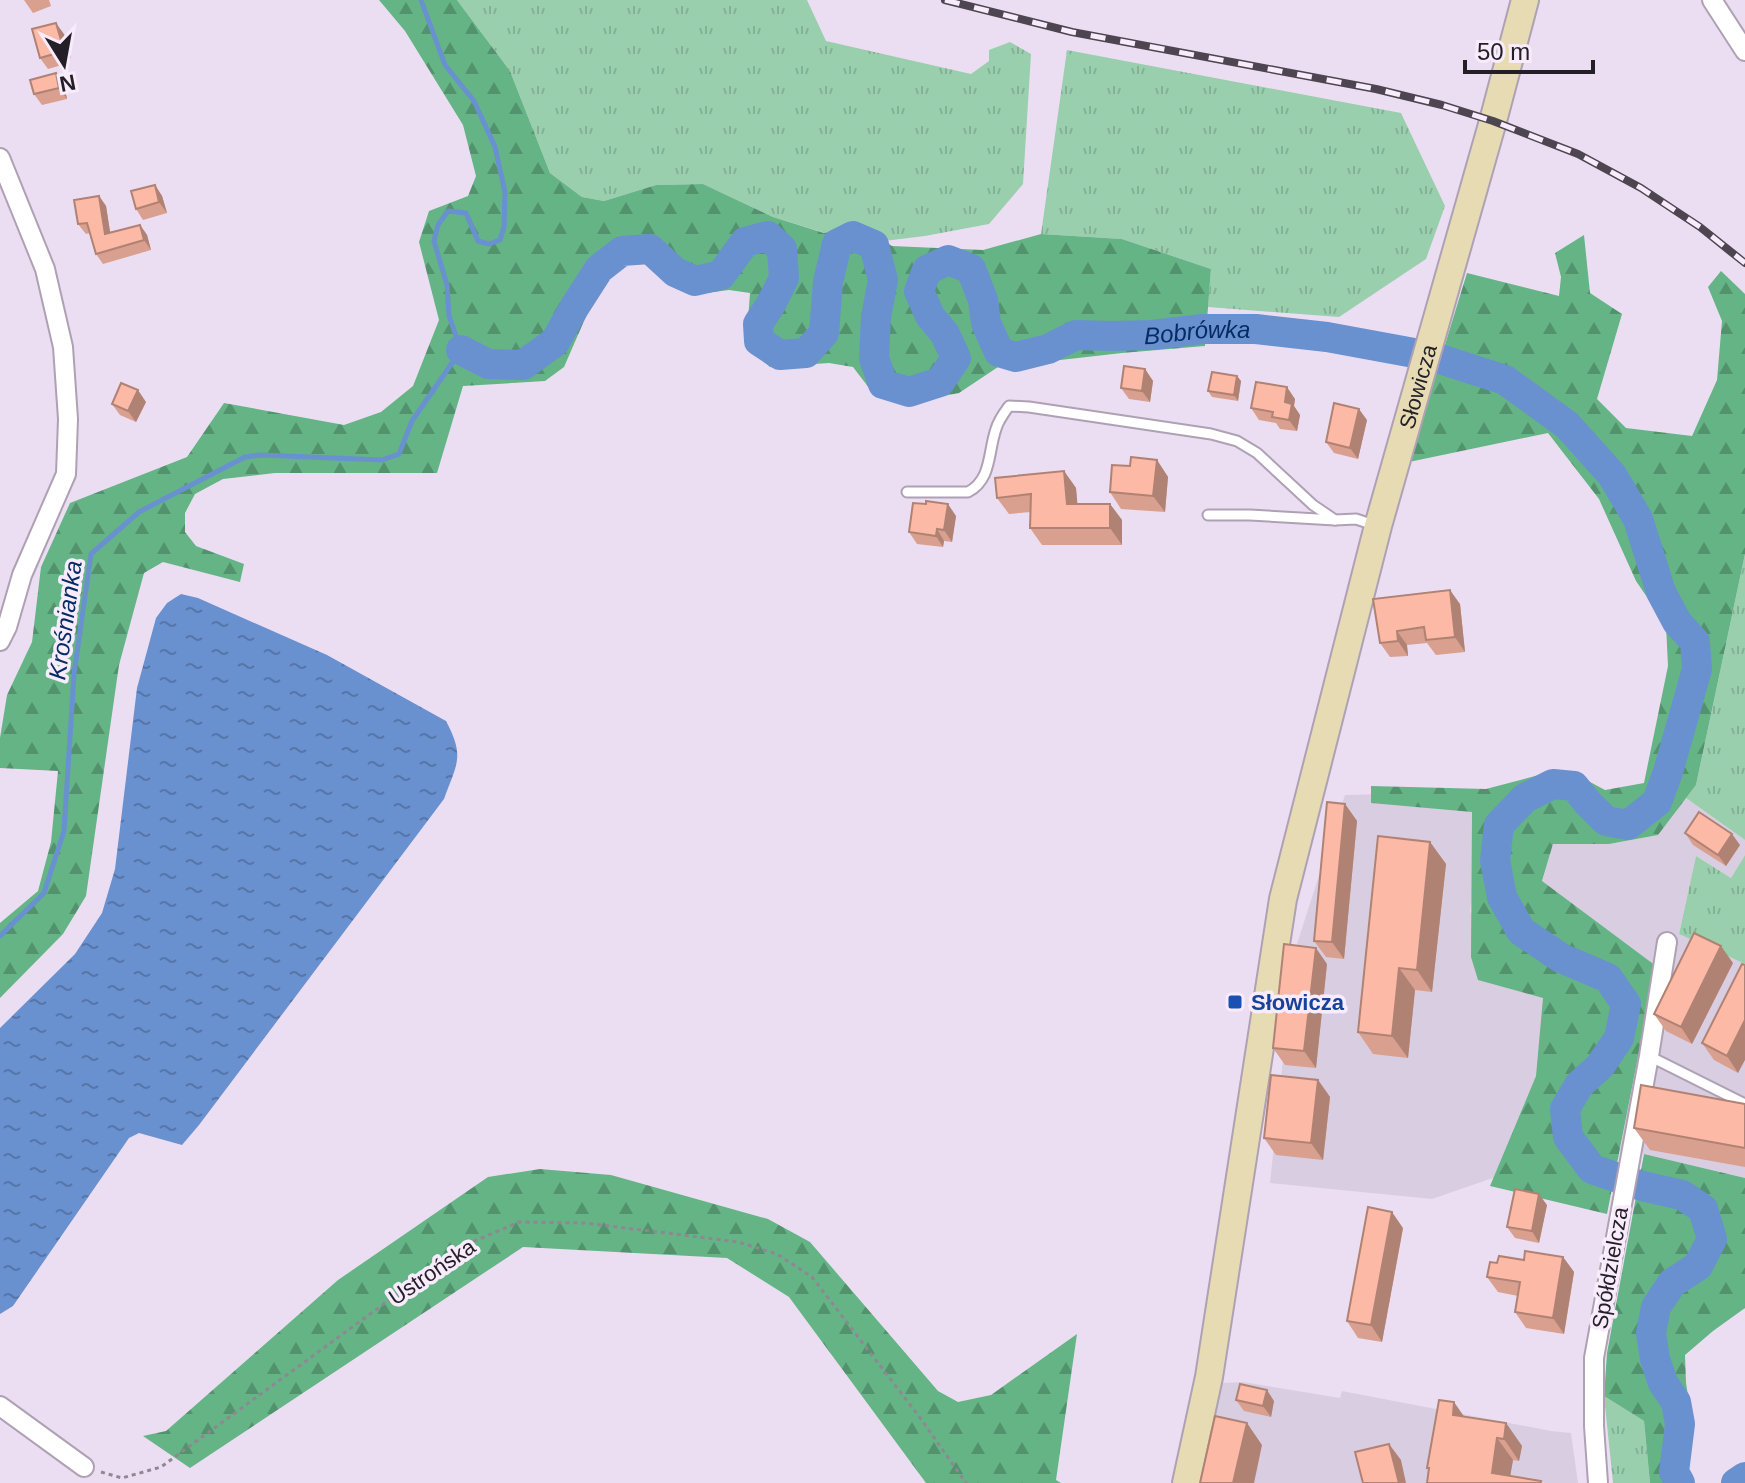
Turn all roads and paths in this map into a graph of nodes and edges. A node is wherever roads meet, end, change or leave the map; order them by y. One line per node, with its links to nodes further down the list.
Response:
1 (1525, 0): 8 (street, Słowicza)
2 (1712, 0): 3 (street)
3 (1745, 51)
4 (0, 158): 9 (street)
5 (907, 492): 7 (lane)
6 (1208, 515): 7 (lane)
7 (1335, 520): 8 (lane)
8 (1378, 526): 16 (street, Słowicza)
9 (0, 641)
10 (1667, 942): 11 (street, Spółdzielcza)
11 (1649, 1056): 12 (lane); 17 (street, Spółdzielcza)
12 (1745, 1104)
13 (0, 1406): 14 (street)
14 (84, 1467): 15 (path, Ustrońska)
15 (966, 1483)
16 (1186, 1483)
17 (1598, 1483)

